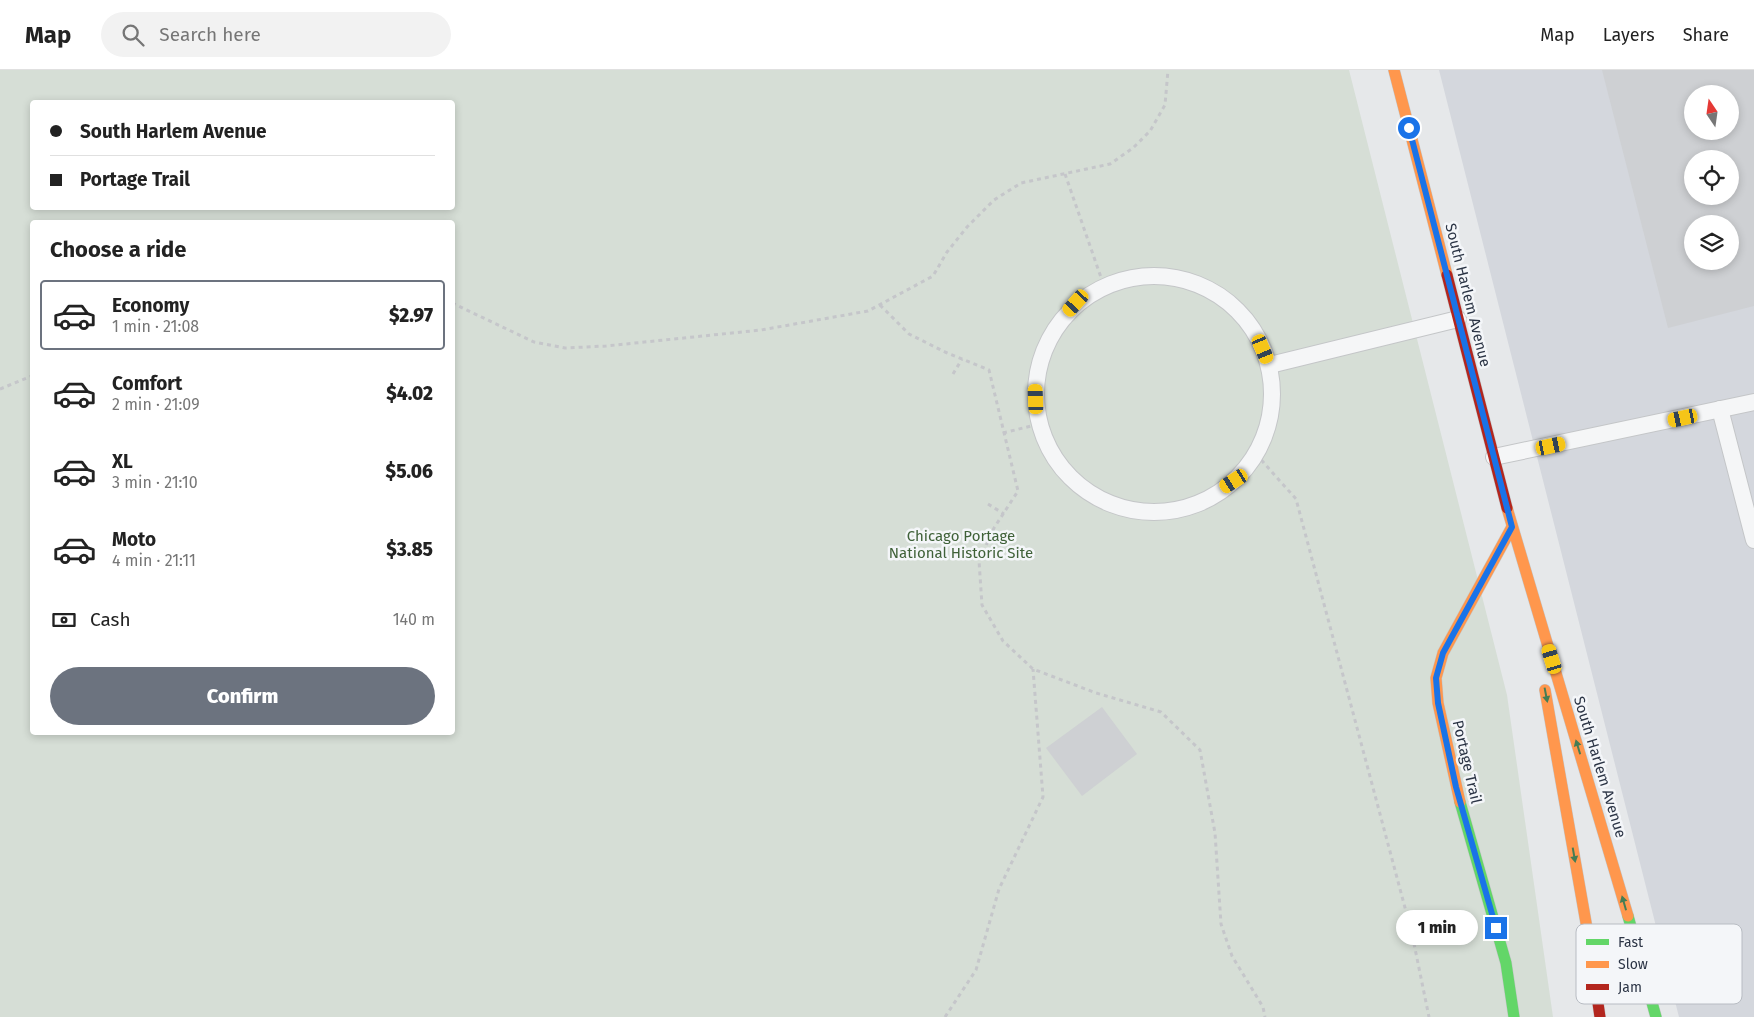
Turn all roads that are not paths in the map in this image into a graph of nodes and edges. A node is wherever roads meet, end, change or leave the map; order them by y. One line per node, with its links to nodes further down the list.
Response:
1 (1394, 70): 2 (main road, South Harlem Avenue)
2 (1458, 319): 3 (lane); 6 (main road, South Harlem Avenue)
3 (1270, 365): 3 (lane)
4 (1754, 402): 5 (lane)
5 (1720, 410): 6 (lane); 8 (lane)
6 (1494, 457): 7 (main road, South Harlem Avenue)
7 (1512, 527): 9 (main road, South Harlem Avenue); 12 (main road, South Harlem Avenue, one-way to 7); 15 (main road, Portage Trail)
8 (1754, 540)
9 (1539, 658)
10 (1542, 677): 11 (main road, South Harlem Avenue, one-way to 11)
11 (1587, 924)
12 (1630, 924)
13 (1598, 1004): 16 (main road, South Harlem Avenue, one-way to 16)
14 (1652, 1004): 17 (main road, South Harlem Avenue, one-way to 14)
15 (1514, 1017)
16 (1600, 1017)
17 (1656, 1017)

